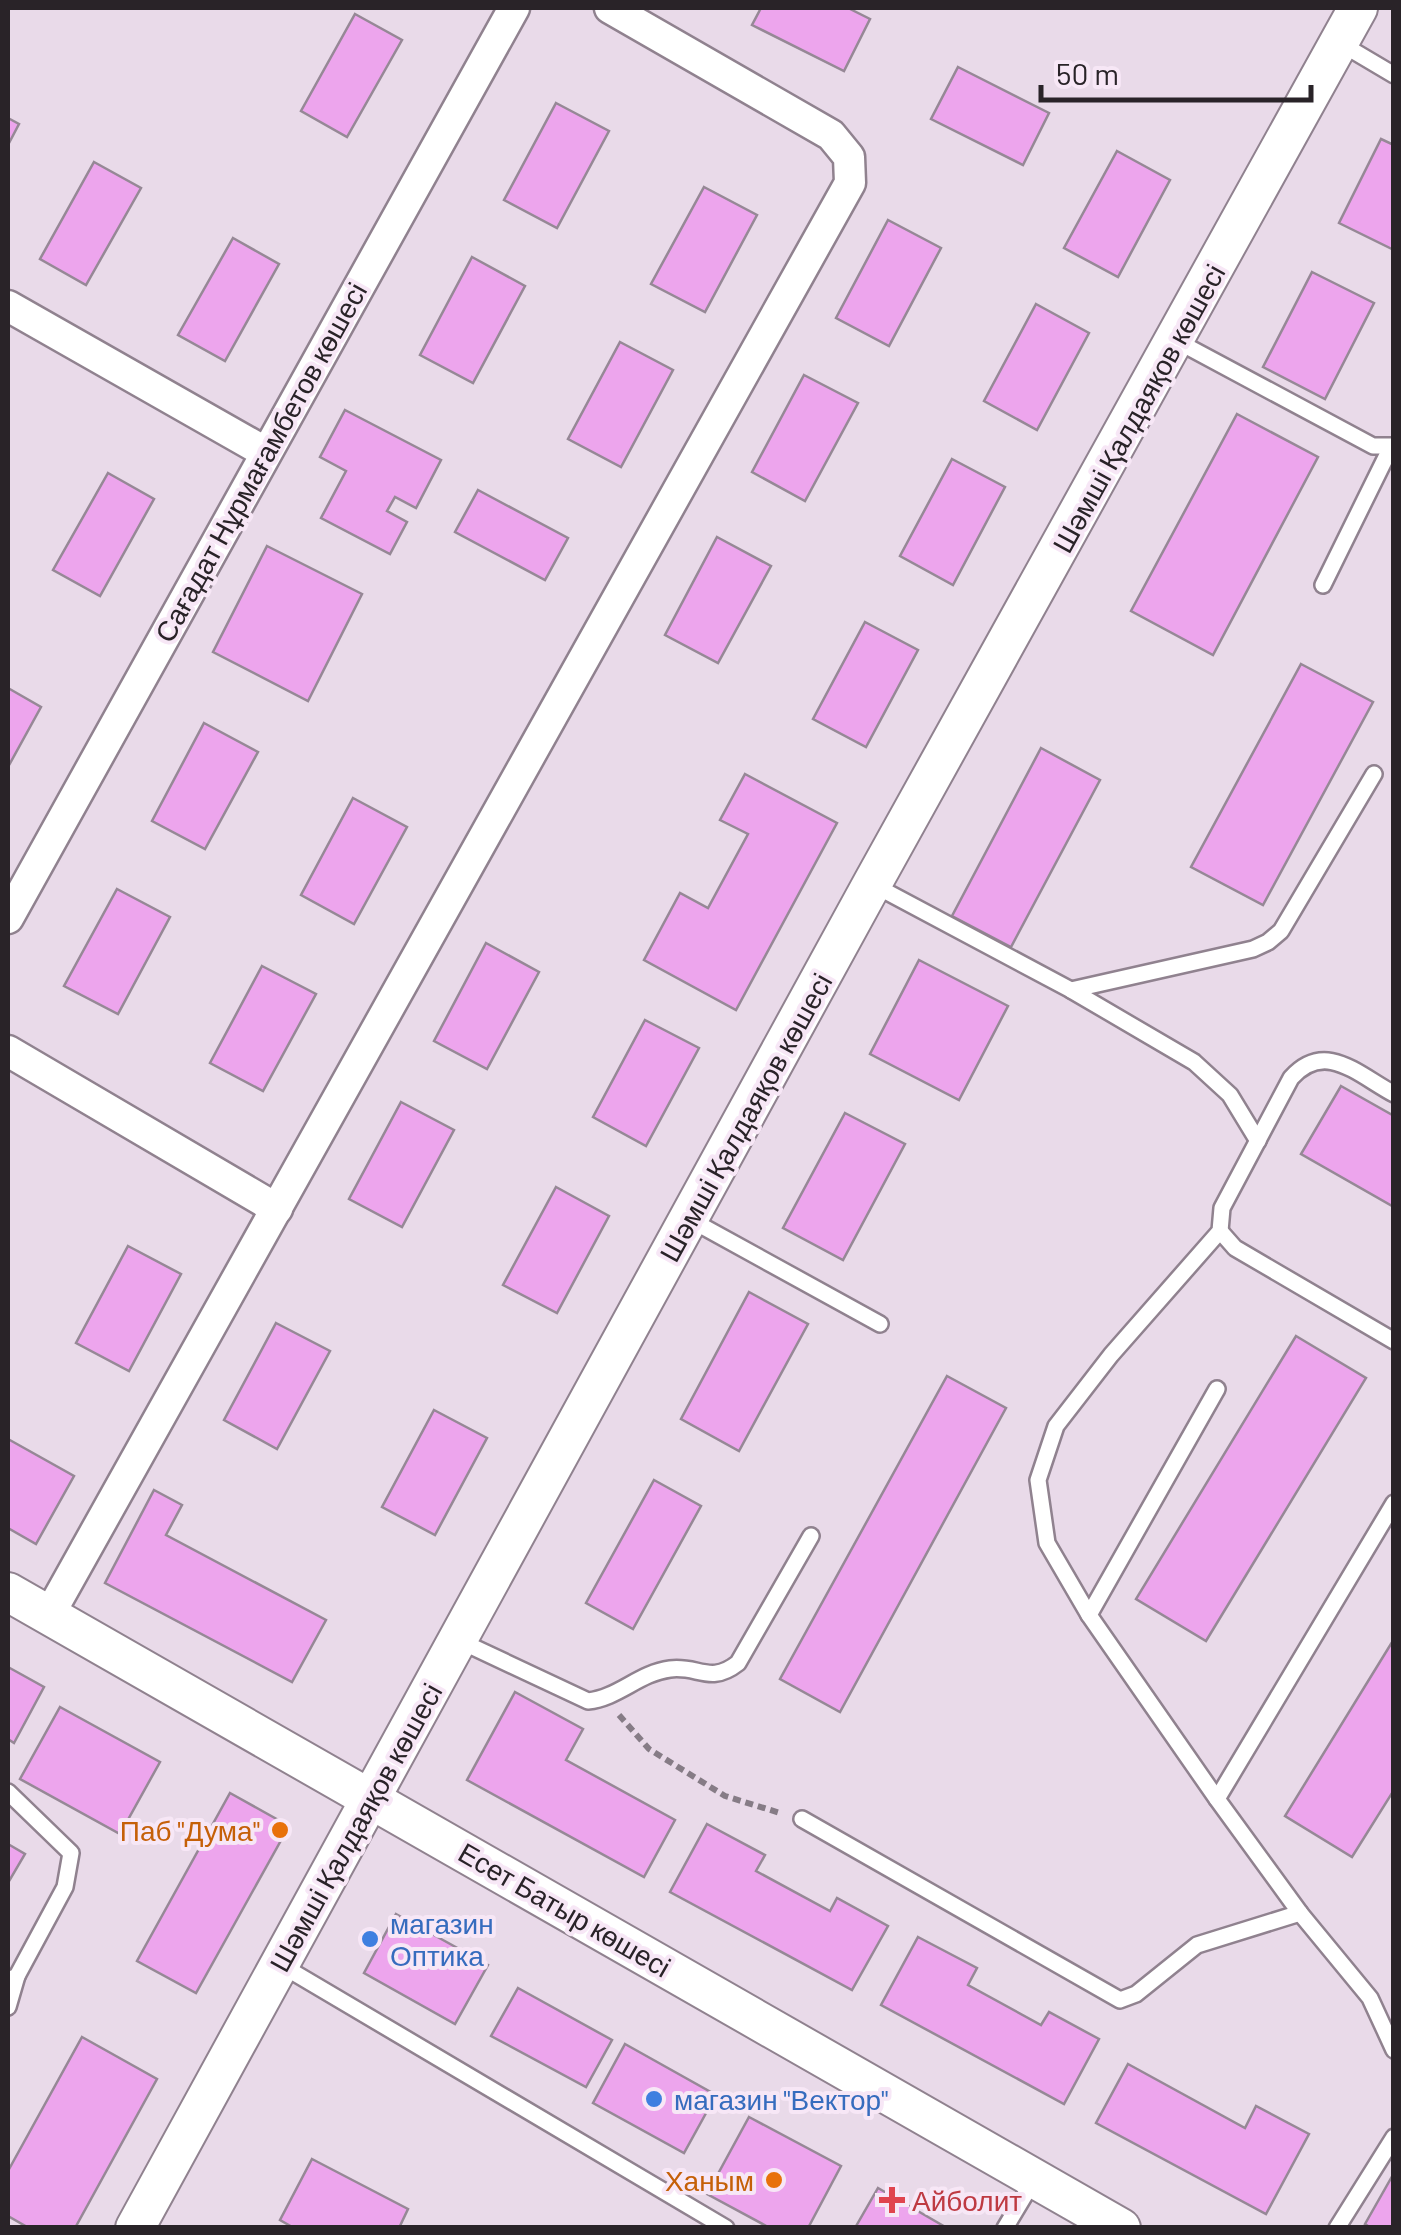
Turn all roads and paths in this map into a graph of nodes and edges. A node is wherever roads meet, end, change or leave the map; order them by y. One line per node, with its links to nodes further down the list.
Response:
1 (514, 8): 9 (street, Сағадат Нұрмағамбетов көшесі)
2 (610, 8): 18 (street)
3 (1358, 8): 4 (street, Шәмші Қалдаяқов көшесі)
4 (1340, 44): 5 (lane); 7 (street, Шәмші Қалдаяқов көшесі)
5 (1394, 74)
6 (8, 306): 9 (street)
7 (1176, 340): 8 (lane); 12 (street, Шәмші Қалдаяқов көшесі)
8 (1392, 446): 10 (lane)
9 (265, 452): 13 (street, Сағадат Нұрмағамбетов көшесі)
10 (1323, 585)
11 (1374, 774): 14 (lane)
12 (872, 884): 14 (lane); 19 (street, Шәмші Қалдаяқов көшесі)
13 (8, 918)
14 (1071, 990): 17 (lane)
15 (8, 1051): 18 (street)
16 (1394, 1094): 17 (lane)
17 (1258, 1141): 20 (lane)
18 (277, 1209): 27 (street)
19 (690, 1219): 21 (lane); 29 (street, Шәмші Қалдаяқов көшесі)
20 (1220, 1231): 22 (lane); 28 (lane)
21 (880, 1324)
22 (1394, 1341)
23 (1217, 1389): 28 (lane)
24 (1394, 1503): 33 (lane)
25 (811, 1536): 30 (lane)
26 (8, 1592): 27 (street, Есет Батыр көшесі)
27 (49, 1615): 32 (street, Есет Батыр көшесі)
28 (1089, 1615): 33 (lane)
29 (458, 1640): 30 (lane); 32 (street, Шәмші Қалдаяқов көшесі)
30 (605, 1699): 34 (path)
31 (8, 1792): 37 (lane)
32 (371, 1798): 36 (street, Шәмші Қалдаяқов көшесі); 41 (street, Есет Батыр көшесі)
33 (1217, 1799): 35 (lane)
34 (802, 1819): 35 (lane)
35 (1300, 1913): 39 (lane)
36 (280, 1964): 42 (street, Шәмші Қалдаяқов көшесі); 43 (lane)
37 (12, 1978): 38 (lane)
38 (8, 2007)
39 (1394, 2050)
40 (1394, 2137): 46 (lane)
41 (1035, 2178): 44 (lane); 45 (street, Есет Батыр көшесі)
42 (136, 2228)
43 (726, 2228)
44 (1005, 2228)
45 (1121, 2228)
46 (1337, 2228)

